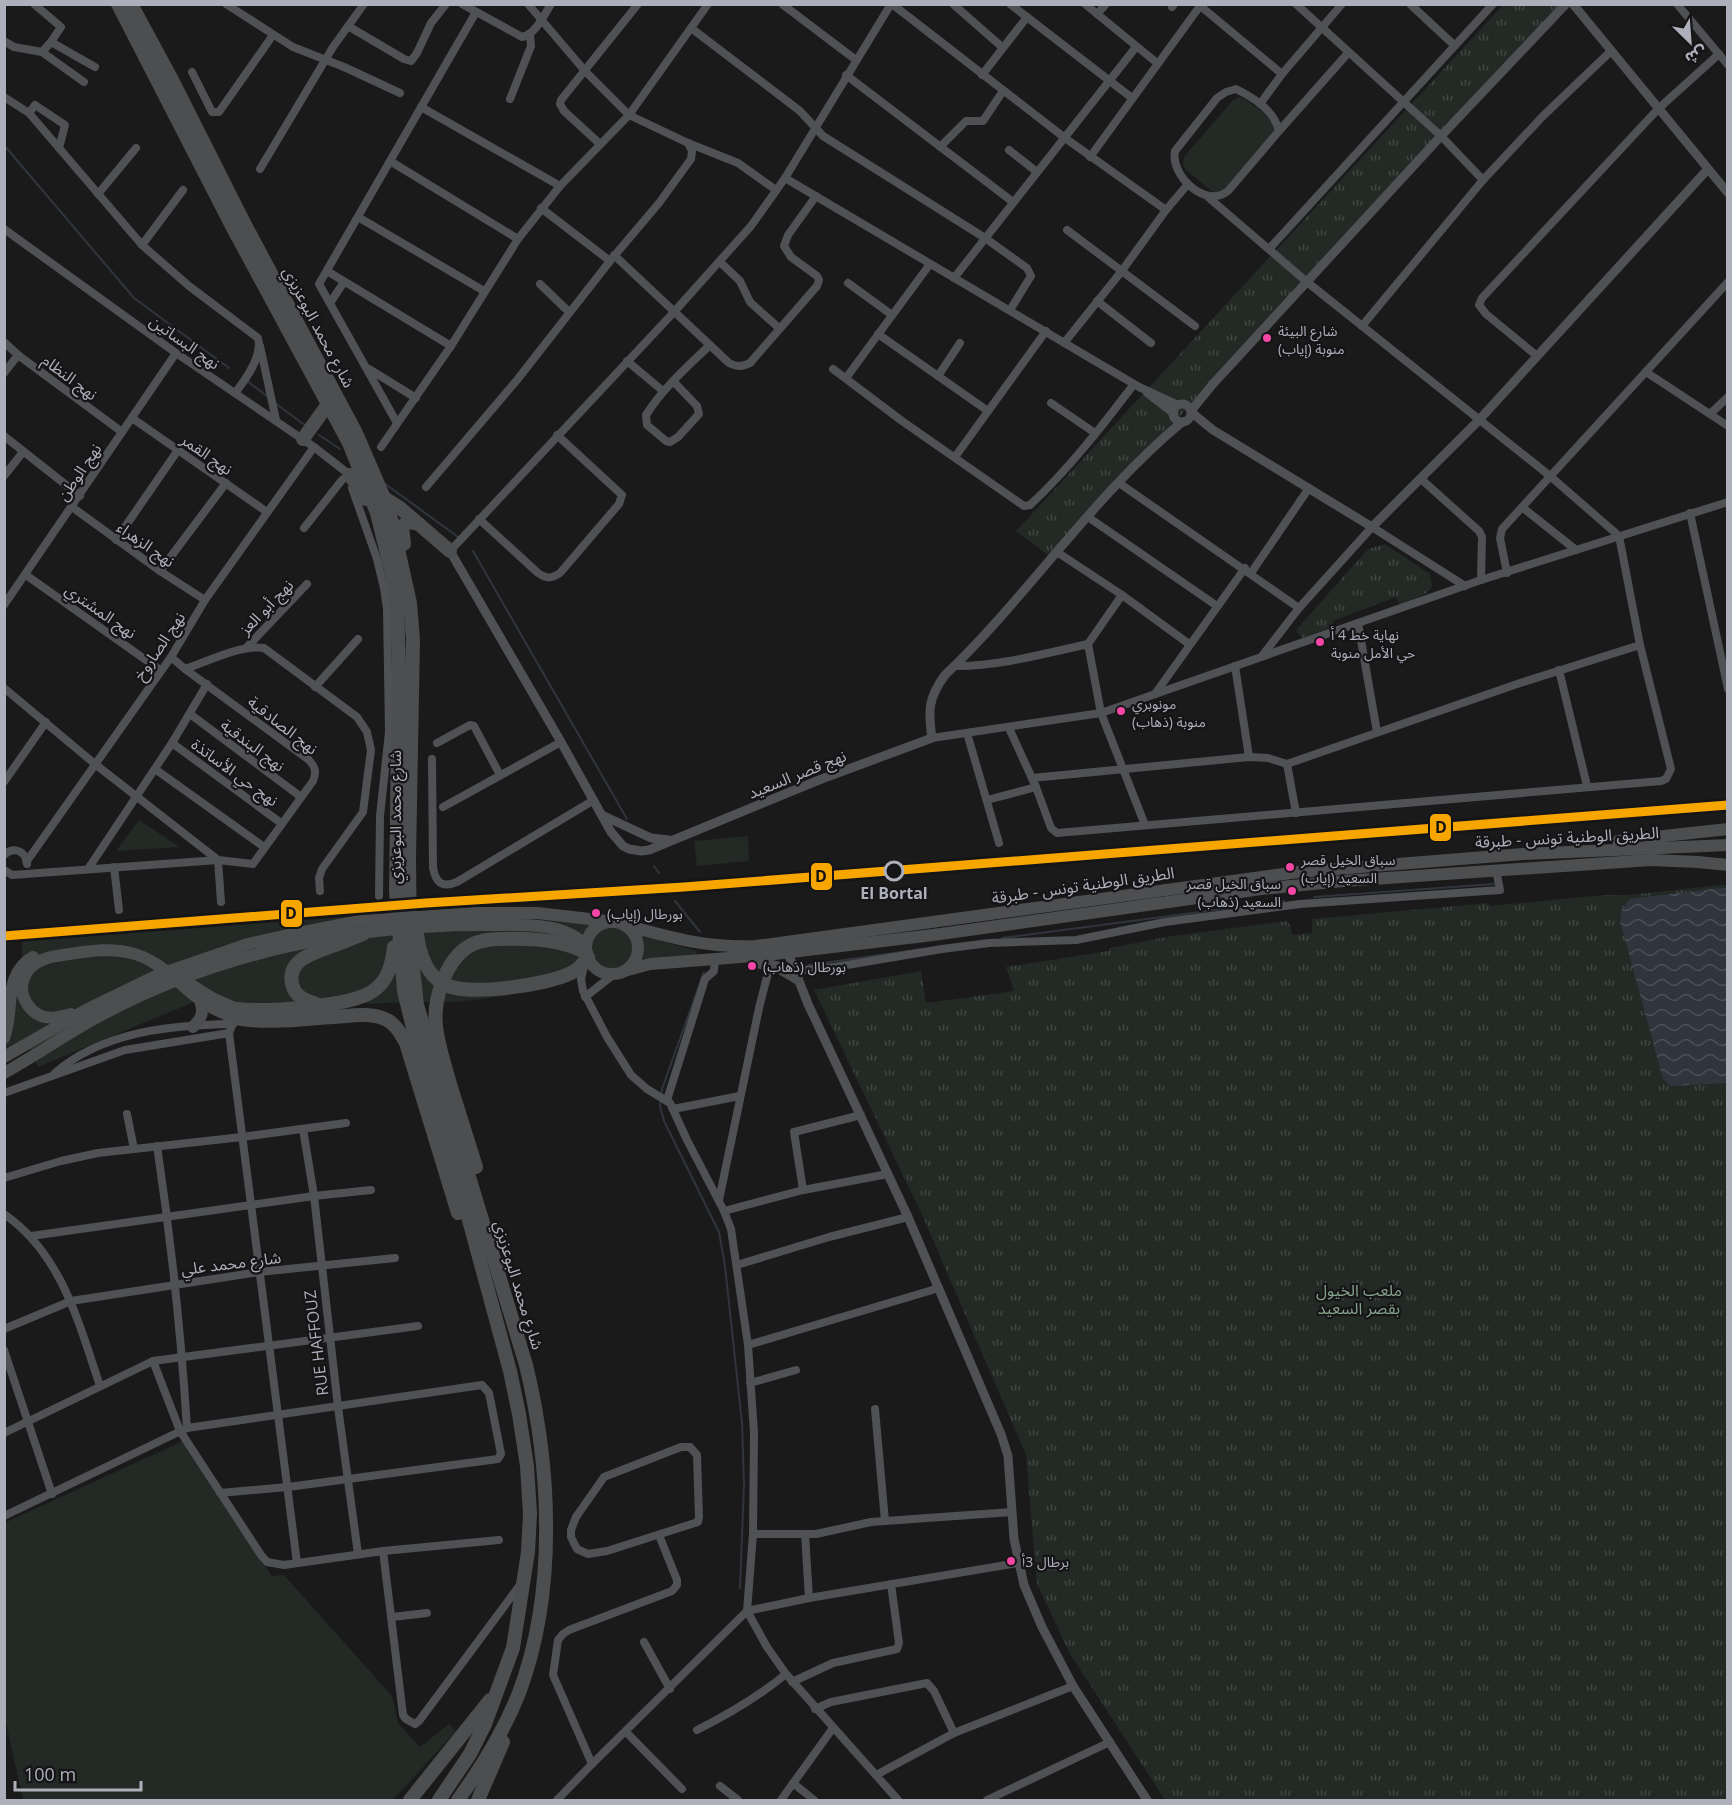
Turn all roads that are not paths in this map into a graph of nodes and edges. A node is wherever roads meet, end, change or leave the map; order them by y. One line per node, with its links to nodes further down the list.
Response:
1 (34, 4): 38 (street)
2 (107, 4): 99 (highway)
3 (118, 4): 58 (highway, شارع محمد البوعزيزي)
4 (131, 4): 58 (highway, شارع محمد البوعزيزي)
5 (142, 4): 99 (highway)
6 (226, 4): 36 (street)
7 (364, 4): 32 (street)
8 (446, 4): 32 (street)
9 (462, 4): 28 (street)
10 (528, 4): 31 (street)
11 (552, 4): 31 (street)
12 (638, 4): 51 (street)
13 (708, 4): 33 (street)
14 (782, 4): 47 (street)
15 (892, 4): 47 (street); 55 (street)
16 (953, 4): 40 (street)
17 (1010, 4): 30 (street)
18 (1085, 4): 29 (street)
19 (1106, 4): 29 (street)
20 (1296, 4): 34 (street)
21 (1342, 4): 34 (street)
22 (1410, 4): 39 (street)
23 (1493, 4): 39 (street)
24 (1566, 4): 72 (street)
25 (1573, 4): 43 (street)
26 (1677, 4): 45 (street)
27 (1199, 5): 48 (street); 53 (street)
28 (476, 12): 35 (street); 66 (street)
29 (1097, 14): 41 (street)
30 (1027, 16): 40 (street); 56 (street)
31 (540, 20): 35 (street); 51 (street)
32 (348, 26): 46 (street)
33 (691, 28): 69 (street); 70 (street)
34 (1322, 28): 44 (street); 53 (street)
35 (530, 34): 63 (street)
36 (273, 35): 46 (street); 52 (street)
37 (4, 41): 42 (street)
38 (51, 42): 42 (street); 50 (street)
39 (1454, 45): 64 (street)
40 (1002, 46): 55 (street)
41 (1136, 47): 48 (street); 56 (street)
42 (42, 52): 57 (street)
43 (1610, 52): 67 (street); 86 (street)
44 (1348, 53): 64 (street); 71 (street)
45 (1719, 54): 49 (street); 67 (street)
46 (325, 60): 60 (street); 82 (street)
47 (856, 60): 54 (street)
48 (1157, 63): 62 (street)
49 (1728, 64)
50 (95, 67)
51 (585, 71): 69 (street); 75 (street)
52 (192, 72)
53 (1282, 74): 65 (street)
54 (846, 75): 70 (street); 76 (street)
55 (982, 75): 59 (street)
56 (1111, 81): 62 (street); 73 (street)
57 (84, 82)
58 (167, 83): 99 (highway, شارع محمد البوعزيزي)
59 (1003, 92): 73 (street); 76 (street)
60 (400, 93)
61 (4, 97): 68 (street)
62 (1132, 98): 80 (street)
63 (510, 99)
64 (1405, 102): 72 (street); 105 (street)
65 (1260, 104): 71 (street); 87 (street)
66 (421, 106): 81 (street); 88 (street)
67 (1658, 109): 83 (street); 138 (street)
68 (29, 113): 77 (street); 77 (street)
69 (629, 115): 74 (street); 75 (street)
70 (815, 128): 85 (street); 102 (street)
71 (1279, 131): 94 (street)
72 (1441, 136): 86 (street); 113 (street)
73 (1065, 138): 80 (street); 84 (street)
74 (688, 143): 90 (street); 106 (street)
75 (600, 144): 88 (street)
76 (940, 147): 95 (street)
77 (59, 148): 91 (street)
78 (136, 148): 91 (street)
79 (1009, 150): 84 (street)
80 (1090, 157): 97 (street)
81 (390, 161): 98 (street); 103 (street)
82 (260, 169)
83 (1707, 170): 92 (street); 138 (street)
84 (1036, 172): 95 (street)
85 (785, 178): 90 (street); 93 (street)
86 (1483, 180): 125 (street)
87 (1188, 184): 94 (street); 97 (street)
88 (560, 186): 96 (street)
89 (183, 190): 104 (street)
90 (776, 190): 107 (street)
91 (98, 194): 104 (street)
92 (1728, 194)
93 (816, 196): 108 (street); 126 (street)
94 (1208, 197): 105 (street)
95 (1013, 202): 102 (street)
96 (541, 208): 103 (street); 106 (street)
97 (1166, 210): 110 (street)
98 (358, 218): 109 (street); 117 (street)
99 (237, 223): 153 (highway, شارع محمد البوعزيزي); 180 (highway, شارع محمد البوعزيزي)
100 (4, 229): 136 (street, نهج البساتين)
101 (1067, 230): 110 (street)
102 (985, 238): 111 (street); 120 (street)
103 (518, 239): 117 (street)
104 (142, 245): 131 (street)
105 (1269, 249): 113 (street)
106 (612, 258): 121 (street); 122 (street)
107 (720, 261): 122 (street); 126 (street)
108 (930, 264): 111 (street); 123 (street)
109 (327, 272): 112 (street); 119 (street)
110 (1121, 272): 118 (street); 124 (street)
111 (954, 278): 120 (street)
112 (344, 282): 119 (street); 135 (street)
113 (1307, 282): 125 (street); 155 (street)
114 (1728, 282): 142 (street)
115 (848, 283): 123 (street)
116 (540, 284): 121 (street)
117 (484, 291): 135 (street)
118 (1097, 301): 130 (street); 133 (street)
119 (330, 303): 140 (street)
120 (1010, 310): 127 (street)
121 (569, 312): 177 (street)
122 (674, 312): 134 (street); 139 (street)
123 (892, 315): 128 (street)
124 (1195, 326)
125 (1362, 326): 159 (street)
126 (779, 328): 134 (street)
127 (1046, 332): 130 (street); 154 (street)
128 (878, 334): 144 (street); 145 (street)
129 (4, 342): 137 (street, نهج النظام)
130 (1064, 342): 147 (street)
131 (260, 343): 149 (street); 158 (street)
132 (960, 343): 144 (street)
133 (1151, 343)
134 (710, 345): 146 (street)
135 (451, 346): 151 (street)
136 (176, 353): 149 (street, نهج البساتين); 157 (street, نهج الوطن)
137 (18, 355): 143 (street); 162 (street, نهج النظام)
138 (1537, 356): 159 (street)
139 (627, 361): 148 (street); 164 (street)
140 (367, 369): 151 (street); 160 (street)
141 (833, 369): 145 (street)
142 (1646, 372): 156 (street); 173 (street)
143 (4, 373)
144 (938, 376): 154 (street)
145 (846, 378): 170 (street)
146 (673, 381): 148 (street); 148 (street)
147 (1136, 385): 155 (street); 163 (street)
148 (663, 391)
149 (235, 393): 158 (street, نهج البساتين)
150 (1728, 397): 156 (street)
151 (416, 398): 160 (street)
152 (1051, 403): 163 (street)
153 (328, 404): 166 (highway); 193 (highway, شارع محمد البوعزيزي)
154 (988, 411): 170 (street)
155 (1182, 413): 176 (street); 178 (street)
156 (1710, 414): 161 (street)
157 (132, 418): 162 (street, نهج الوطن); 168 (street, نهج القمر)
158 (276, 420): 166 (street, نهج البساتين)
159 (1479, 420): 173 (street); 174 (street)
160 (397, 423): 167 (street)
161 (1728, 426)
162 (122, 432): 179 (street, نهج الوطن)
163 (1095, 433): 170 (street)
164 (556, 435): 187 (street); 187 (street)
165 (4, 436): 169 (street)
166 (309, 443): 171 (street, نهج البساتين); 184 (street, نهج الصاروخ)
167 (381, 447)
168 (178, 450): 175 (street, نهج القمر); 192 (street)
169 (23, 452): 172 (street); 179 (street)
170 (955, 457)
171 (348, 475): 190 (street); 193 (highway); 273 (street)
172 (4, 476)
173 (1550, 476): 183 (street); 191 (street)
174 (1421, 480): 189 (street); 201 (street)
175 (226, 483): 184 (street, نهج القمر); 197 (street)
176 (1119, 483): 186 (street); 198 (street)
177 (426, 487)
178 (1309, 488): 189 (street); 198 (street)
179 (80, 496): 182 (street, نهج الوطن)
180 (384, 498): 188 (highway); 206 (highway, شارع محمد البوعزيزي)
181 (1728, 502): 185 (street)
182 (72, 507): 192 (street, نهج الزهراء); 200 (street, نهج الوطن)
183 (1522, 507): 194 (street); 199 (street)
184 (267, 512): 205 (street, نهج الصاروخ)
185 (1690, 513): 191 (street); 226 (street)
186 (1088, 517): 196 (street); 208 (street)
187 (479, 519): 195 (street)
188 (419, 524): 195 (highway); 206 (highway)
189 (1372, 527): 203 (street); 209 (street)
190 (304, 528)
191 (1619, 536): 194 (street); 214 (street)
192 (116, 540): 197 (street, نهج الزهراء)
193 (386, 542): 278 (highway, شارع محمد البوعزيزي)
194 (1576, 550): 199 (street)
195 (450, 551): 235 (street, نهج قصر السعيد)
196 (1057, 552): 204 (street); 218 (street)
197 (160, 571): 205 (street, نهج الزهراء)
198 (1248, 571): 208 (street); 209 (street)
199 (1508, 573): 201 (street)
200 (26, 575): 207 (street, نهج الوطن); 221 (street, نهج المشتري)
201 (1481, 580): 203 (street)
202 (307, 584): 215 (street, نهج أبو العز)
203 (1465, 586): 210 (street)
204 (1122, 595): 212 (street); 213 (street)
205 (205, 600): 216 (street, نهج الصاروخ)
206 (410, 603): 278 (highway, شارع محمد البوعزيزي)
207 (4, 605)
208 (1217, 606): 213 (street)
209 (1299, 608): 217 (street)
210 (1358, 623): 217 (street); 232 (street)
211 (358, 639): 224 (street)
212 (1088, 644): 218 (street); 228 (street)
213 (1189, 644): 227 (street)
214 (1640, 645): 222 (street); 247 (street)
215 (245, 648): 220 (street); 224 (street)
216 (171, 657): 220 (street, نهج الصادقية); 221 (street, نهج الصاروخ)
217 (1261, 657): 219 (street)
218 (954, 666): 234 (street)
219 (1235, 666): 227 (street); 238 (street)
220 (185, 669): 223 (street, نهج الصادقية)
221 (160, 670): 240 (street, نهج الصاروخ)
222 (1559, 670): 232 (street); 247 (street)
223 (207, 684): 229 (street); 249 (street, نهج الصادقية)
224 (315, 687): 272 (street)
225 (4, 688): 230 (street)
226 (1728, 689)
227 (1155, 694): 228 (street)
228 (1101, 713): 231 (street); 243 (street)
229 (190, 714): 236 (street); 249 (street, نهج البندقية)
230 (46, 722): 240 (street); 245 (street)
231 (1009, 728): 233 (street); 246 (street)
232 (1377, 732): 241 (street)
233 (967, 733): 234 (street); 251 (street)
234 (932, 738): 258 (street, نهج قصر السعيد)
235 (561, 742): 244 (street); 250 (street, نهج قصر السعيد)
236 (172, 743): 242 (street); 255 (street, نهج حي الأساتذة)
237 (438, 743): 244 (street)
238 (1249, 757): 241 (street); 243 (street)
239 (432, 759): 250 (street)
240 (95, 764): 248 (street); 265 (street, نهج الصاروخ)
241 (1287, 764): 253 (street)
242 (154, 770): 248 (street); 261 (street)
243 (1122, 771): 246 (street); 256 (street)
244 (500, 775): 252 (street)
245 (4, 782)
246 (1034, 782): 251 (street); 256 (street)
247 (1587, 786): 253 (street)
248 (137, 796): 264 (street); 268 (street)
249 (301, 797): 255 (street, نهج الصادقية)
250 (594, 800): 254 (street, نهج قصر السعيد)
251 (987, 800): 259 (street)
252 (443, 807)
253 (1296, 813): 256 (street)
254 (603, 816): 258 (street); 258 (street, نهج قصر السعيد)
255 (281, 823): 261 (street, نهج الصادقية)
256 (1145, 825)
257 (1728, 829): 262 (main road)
258 (674, 840)
259 (999, 843)
260 (1728, 845): 262 (main road, الطريق الوطنية تونس - طبرقة)
261 (264, 847): 264 (street, نهج الصادقية)
262 (1523, 854): 279 (main road, الطريق الوطنية تونس - طبرقة)
263 (4, 855): 265 (street)
264 (218, 860): 267 (street, نهج الصادقية); 274 (street)
265 (27, 861): 271 (street, نهج الصاروخ)
266 (1728, 865): 270 (main road, الطريق الوطنية تونس - طبرقة)
267 (114, 867): 268 (street, نهج الصادقية); 275 (street)
268 (88, 869): 271 (street, نهج الصادقية)
269 (4, 870): 271 (street, نهج الصادقية)
270 (1496, 870): 279 (main road, الطريق الوطنية تونس - طبرقة); 285 (street)
271 (22, 873)
272 (320, 891)
273 (379, 896)
274 (221, 902)
275 (119, 910)
276 (621, 923): 279 (main road, الطريق الوطنية تونس - طبرقة); 280 (main road); 284 (main road); 289 (main road, الطريق الوطنية تونس - طبرقة)
277 (363, 934): 280 (main road); 288 (highway); 299 (main road)
278 (405, 943): 280 (highway); 288 (highway); 330 (highway, شارع محمد البوعزيزي); 332 (highway, شارع محمد البوعزيزي)
279 (786, 948): 281 (main road, الطريق الوطنية تونس - طبرقة); 285 (street)
280 (587, 954): 284 (main road); 286 (street); 330 (highway)
281 (740, 957): 282 (main road, الطريق الوطنية تونس - طبرقة); 283 (main road)
282 (715, 959): 284 (main road, الطريق الوطنية تونس - طبرقة); 303 (street)
283 (770, 965): 285 (main road); 302 (street)
284 (619, 973): 286 (street)
285 (796, 975): 306 (street)
286 (585, 997): 303 (street)
287 (200, 1000): 289 (main road); 290 (main road); 291 (main road)
288 (321, 1005): 290 (highway)
289 (86, 1010): 297 (main road, الطريق الوطنية تونس - طبرقة)
290 (235, 1017): 291 (street); 293 (street); 294 (main road); 332 (highway)
291 (193, 1027): 292 (street)
292 (164, 1030): 295 (street); 296 (street)
293 (229, 1033): 295 (street); 309 (street)
294 (4, 1038)
295 (164, 1043): 298 (street)
296 (85, 1052): 298 (street); 300 (street)
297 (4, 1057)
298 (89, 1062): 300 (street)
299 (4, 1073)
300 (52, 1076): 301 (street)
301 (4, 1093)
302 (740, 1096): 304 (street); 317 (street)
303 (667, 1100): 304 (street)
304 (673, 1109): 317 (street)
305 (127, 1114): 311 (street)
306 (861, 1115): 312 (street); 315 (street)
307 (346, 1123): 308 (street)
308 (303, 1129): 309 (street); 316 (street, RUE HAFFOUZ)
309 (242, 1137): 310 (street); 318 (street)
310 (157, 1146): 311 (street); 321 (street)
311 (134, 1149): 313 (street)
312 (888, 1174): 315 (street); 322 (street)
313 (4, 1178)
314 (370, 1190): 316 (street)
315 (803, 1190): 319 (street)
316 (314, 1196): 318 (street); 326 (street, RUE HAFFOUZ)
317 (718, 1200): 319 (street)
318 (251, 1206): 321 (street); 327 (street)
319 (724, 1211): 325 (street)
320 (4, 1214): 323 (street)
321 (168, 1217): 323 (street); 328 (street)
322 (908, 1217): 325 (street); 329 (street)
323 (31, 1236): 331 (street)
324 (395, 1258): 326 (street, شارع محمد علي)
325 (737, 1265): 336 (street)
326 (321, 1266): 327 (street, شارع محمد علي); 335 (street, RUE HAFFOUZ)
327 (259, 1272): 328 (street, شارع محمد علي); 337 (street)
328 (174, 1284): 331 (street, شارع محمد علي); 339 (street)
329 (939, 1288): 336 (street); 354 (street)
330 (507, 1298): 377 (highway, شارع محمد البوعزيزي)
331 (71, 1301): 334 (street, شارع محمد علي); 343 (street)
332 (491, 1304): 365 (highway, شارع محمد البوعزيزي)
333 (418, 1326): 335 (street)
334 (4, 1329)
335 (330, 1338): 337 (street); 344 (street, RUE HAFFOUZ)
336 (748, 1345): 342 (street)
337 (269, 1346): 339 (street); 346 (street)
338 (4, 1350): 347 (street)
339 (183, 1357): 340 (street); 348 (street)
340 (153, 1361): 343 (street); 348 (street)
341 (796, 1370): 342 (street)
342 (750, 1383): 357 (street)
343 (100, 1386): 347 (street)
344 (338, 1407): 346 (street); 350 (street, RUE HAFFOUZ); 350 (street)
345 (875, 1409): 356 (street)
346 (277, 1415): 348 (street); 351 (street)
347 (28, 1422): 349 (street); 353 (street)
348 (184, 1429): 352 (street); 353 (street)
349 (4, 1433)
350 (348, 1479): 351 (street); 362 (street, RUE HAFFOUZ)
351 (288, 1487): 352 (street); 363 (street)
352 (220, 1493): 363 (street)
353 (52, 1494): 355 (street)
354 (1012, 1512): 356 (street); 364 (street)
355 (4, 1516)
356 (885, 1521): 358 (street)
357 (753, 1534): 358 (street); 368 (street)
358 (805, 1534): 367 (street)
359 (659, 1535): 359 (street); 384 (street)
360 (499, 1540): 361 (street)
361 (382, 1551): 362 (street); 370 (street)
362 (358, 1554): 363 (street)
363 (297, 1563)
364 (1018, 1563): 366 (street); 374 (street)
365 (523, 1581): 370 (street); 375 (highway, شارع محمد البوعزيزي)
366 (891, 1584): 367 (street); 373 (street)
367 (808, 1598): 368 (street)
368 (747, 1611): 372 (street); 376 (street)
369 (428, 1613): 370 (street)
370 (392, 1617)
371 (644, 1642): 376 (street)
372 (786, 1674): 373 (street); 380 (street)
373 (792, 1682): 378 (street)
374 (1073, 1686): 382 (street); 383 (street)
375 (500, 1687): 389 (highway); 390 (highway, شارع محمد البوعزيزي)
376 (670, 1689): 381 (street)
377 (518, 1695): 391 (highway, شارع محمد البوعزيزي); 392 (highway)
378 (815, 1709): 379 (street); 382 (street)
379 (833, 1728): 385 (street); 386 (street)
380 (697, 1730)
381 (626, 1732): 384 (street); 388 (street)
382 (954, 1733): 385 (street)
383 (1110, 1742): 398 (street); 399 (street)
384 (592, 1764): 393 (street)
385 (876, 1775): 397 (street)
386 (793, 1783): 395 (street); 396 (street)
387 (720, 1786): 394 (street)
388 (682, 1789)
389 (410, 1800)
390 (438, 1800)
391 (458, 1800)
392 (478, 1800)
393 (557, 1800)
394 (738, 1800)
395 (781, 1800)
396 (814, 1800)
397 (898, 1800)
398 (987, 1800)
399 (1147, 1800)

